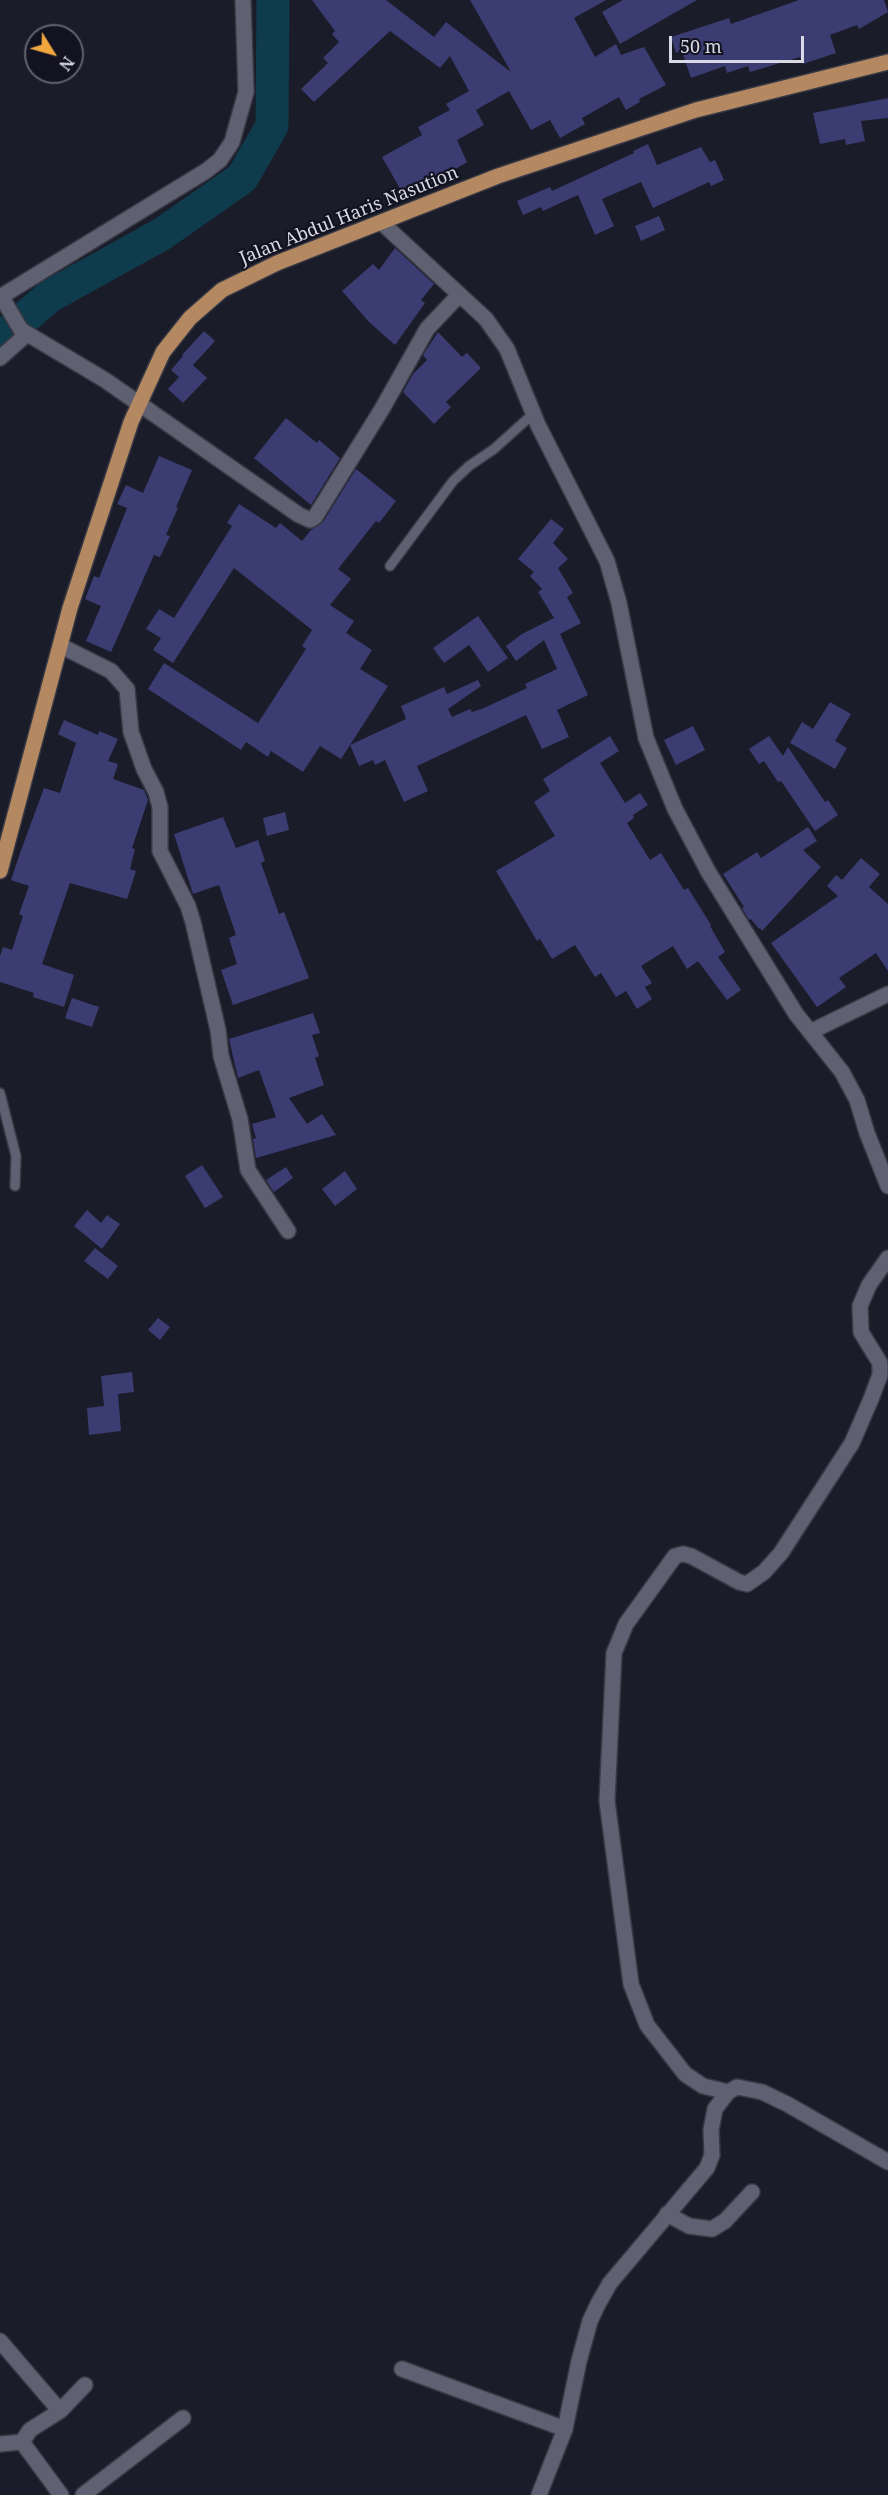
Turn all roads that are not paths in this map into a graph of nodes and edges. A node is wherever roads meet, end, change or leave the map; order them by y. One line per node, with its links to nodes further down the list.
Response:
1 (243, 0): 5 (street)
2 (888, 62): 3 (main road, Jalan Abdul Haris Nasution)
3 (382, 223): 4 (street); 8 (main road, Jalan Abdul Haris Nasution)
4 (459, 295): 8 (street); 9 (street)
5 (1, 299): 6 (street)
6 (24, 332): 7 (street); 8 (street)
7 (0, 358)
8 (140, 404): 11 (main road, Jalan Abdul Haris Nasution)
9 (534, 413): 10 (lane); 14 (street)
10 (390, 566)
11 (61, 646): 12 (main road, Jalan Abdul Haris Nasution); 18 (street)
12 (0, 870)
13 (888, 994): 14 (street)
14 (810, 1032): 17 (street)
15 (0, 1093): 16 (lane)
16 (15, 1186)
17 (888, 1186)
18 (288, 1231)
19 (888, 1258): 20 (street)
20 (728, 2092): 21 (street); 23 (street)
21 (888, 2162)
22 (752, 2192): 23 (street)
23 (667, 2214): 29 (street)
24 (0, 2340): 27 (street)
25 (402, 2369): 29 (street)
26 (85, 2385): 27 (street)
27 (60, 2411): 30 (street)
28 (183, 2418): 33 (street)
29 (564, 2429): 34 (street)
30 (22, 2442): 31 (street); 32 (street)
31 (0, 2444)
32 (61, 2495)
33 (83, 2495)
34 (539, 2495)

